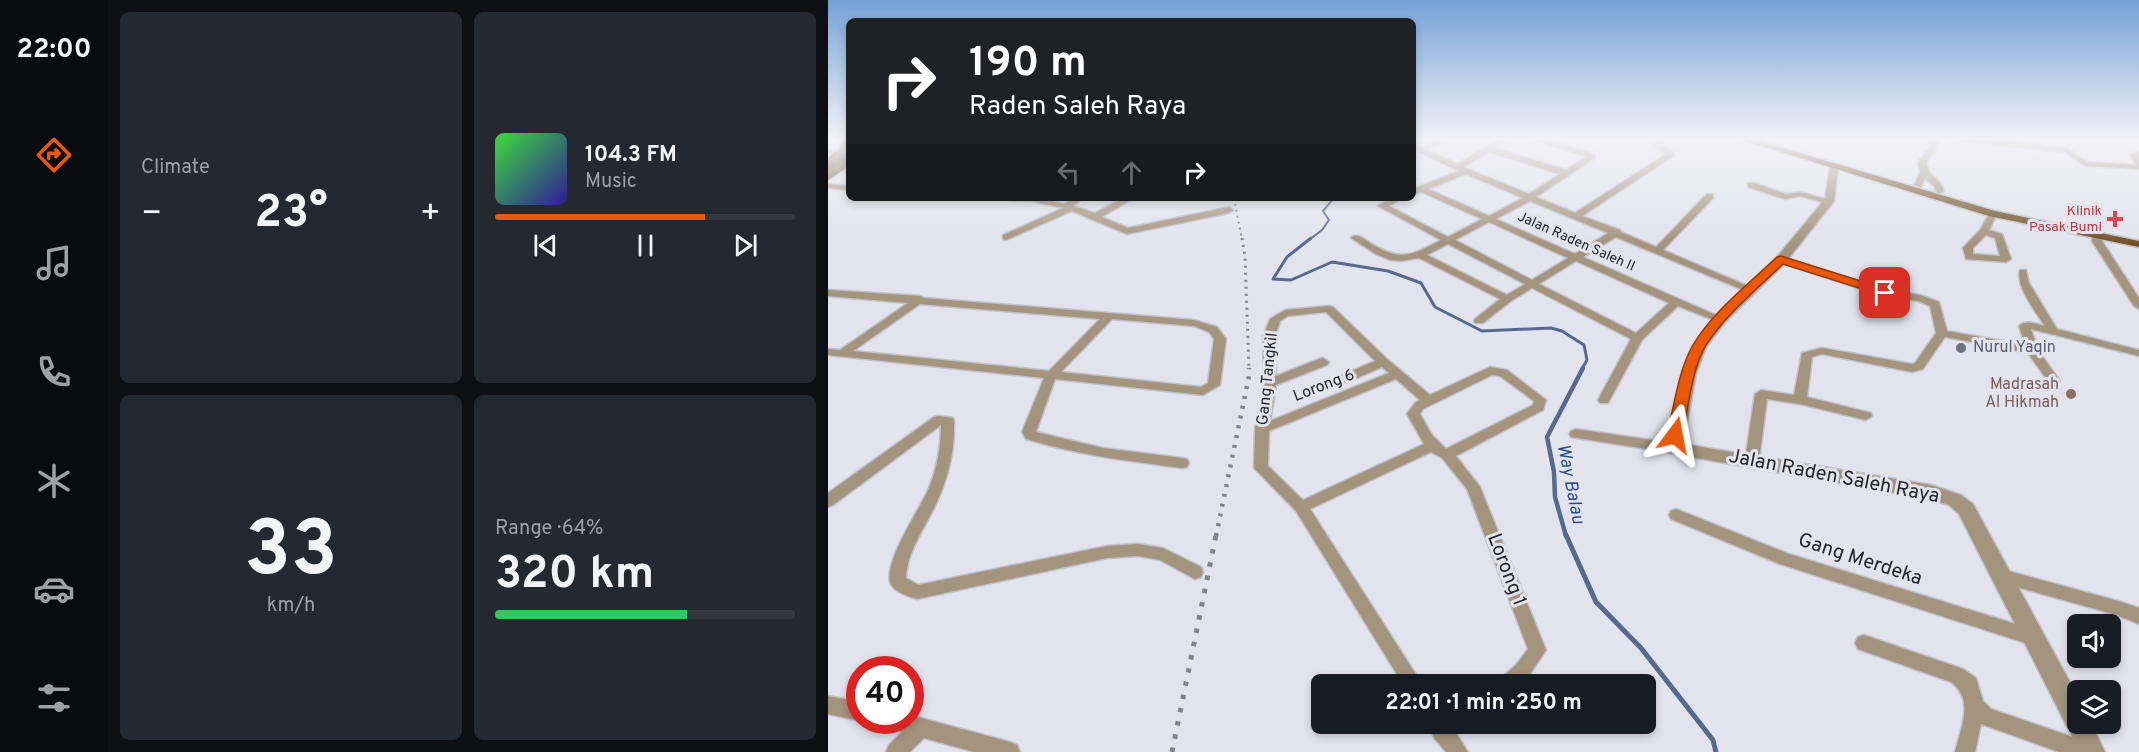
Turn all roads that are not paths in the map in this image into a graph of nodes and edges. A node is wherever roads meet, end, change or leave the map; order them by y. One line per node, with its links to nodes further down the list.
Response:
1 (1451, 174): 15 (street)
2 (1473, 174): 18 (street)
3 (1565, 174): 18 (street)
4 (1640, 174): 28 (street)
5 (1833, 174): 23 (street)
6 (1860, 174): 10 (main road)
7 (1869, 174): 10 (main road)
8 (1923, 174): 12 (street)
9 (1925, 174): 16 (street)
10 (1898, 184): 12 (main road); 26 (main road)
11 (1751, 185): 23 (street)
12 (1918, 185): 16 (main road)
13 (828, 186): 14 (street)
14 (846, 188)
15 (1418, 191): 29 (street, Jalan Raden Saleh II)
16 (1940, 191): 33 (main road)
17 (1710, 196): 38 (street)
18 (1529, 198): 28 (street); 29 (street)
19 (1030, 201): 24 (street)
20 (1076, 201): 24 (street)
21 (1124, 201): 27 (street)
22 (1393, 201): 36 (street)
23 (1829, 201): 41 (street)
24 (1068, 207): 27 (street); 34 (street)
25 (1229, 210): 27 (street)
26 (1993, 214): 30 (street); 32 (main road)
27 (1097, 216)
28 (1575, 217): 31 (street)
29 (1489, 218): 36 (street); 40 (street, Jalan Raden Saleh II)
30 (1984, 231)
31 (1617, 232): 38 (street); 40 (street)
32 (2097, 236): 37 (main road); 49 (street)
33 (2139, 236)
34 (1006, 237)
35 (1356, 238): 39 (street)
36 (1449, 240): 39 (street); 43 (street)
37 (2139, 244)
38 (1659, 249): 44 (street)
39 (1420, 255): 47 (street)
40 (1576, 256): 43 (street); 48 (street, Jalan Raden Saleh II)
41 (1781, 260): 44 (street); 54 (street)
42 (2023, 272): 53 (street)
43 (1532, 284): 47 (street); 55 (street)
44 (1752, 290): 51 (street)
45 (828, 293): 46 (street)
46 (920, 299): 50 (street); 59 (street)
47 (1507, 299): 52 (street)
48 (1676, 302): 51 (street, Jalan Raden Saleh II); 55 (street)
49 (2139, 306)
50 (1110, 315): 63 (street); 63 (street)
51 (1719, 319): 74 (street)
52 (1479, 321)
53 (2053, 331): 56 (street); 58 (street)
54 (1942, 333): 56 (street); 68 (street)
55 (1637, 338): 67 (street)
56 (2032, 350): 65 (street)
57 (828, 352): 59 (street)
58 (2139, 353)
59 (841, 354): 63 (street)
60 (1323, 362): 66 (street)
61 (1383, 362): 62 (street, Gang Tangkil); 64 (street); 66 (street, Gang Tangkil)
62 (1397, 374): 69 (street, Gang Tangkil); 71 (street, Lorong 6)
63 (1050, 377): 77 (street)
64 (1344, 379)
65 (2055, 381)
66 (1270, 383): 71 (street, Gang Tangkil)
67 (1604, 400)
68 (1800, 400): 70 (street); 76 (street)
69 (1429, 401): 73 (street); 75 (street)
70 (1866, 416)
71 (1262, 429): 79 (street, Gang Tangkil)
72 (1576, 434): 74 (street)
73 (1433, 445): 75 (street); 79 (street)
74 (1685, 450): 76 (street, Jalan Raden Saleh Raya)
75 (1448, 455): 87 (street, Lorong 1)
76 (1752, 460): 82 (street, Jalan Raden Saleh Raya)
77 (1182, 463)
78 (828, 501): 81 (street)
79 (1301, 507): 86 (street, Gang Tangkil)
80 (1676, 515): 84 (street, Gang Merdeka)
81 (1195, 572)
82 (2001, 576): 83 (street); 84 (street, Jalan Raden Saleh Raya)
83 (2139, 616)
84 (2035, 638): 88 (street, Jalan Raden Saleh Raya)
85 (1864, 644): 90 (street)
86 (1407, 674)
87 (1519, 674)
88 (2067, 701)
89 (828, 705): 91 (street)
90 (1975, 706): 99 (street); 100 (street)
91 (846, 709)
92 (924, 728): 97 (street)
93 (915, 734): 96 (street)
94 (1449, 734): 98 (street)
95 (2084, 734): 101 (street, Jalan Raden Saleh Raya)
96 (896, 752)
97 (1010, 752)
98 (1458, 752)
99 (1965, 752)
100 (2087, 752)
101 (2093, 752)

